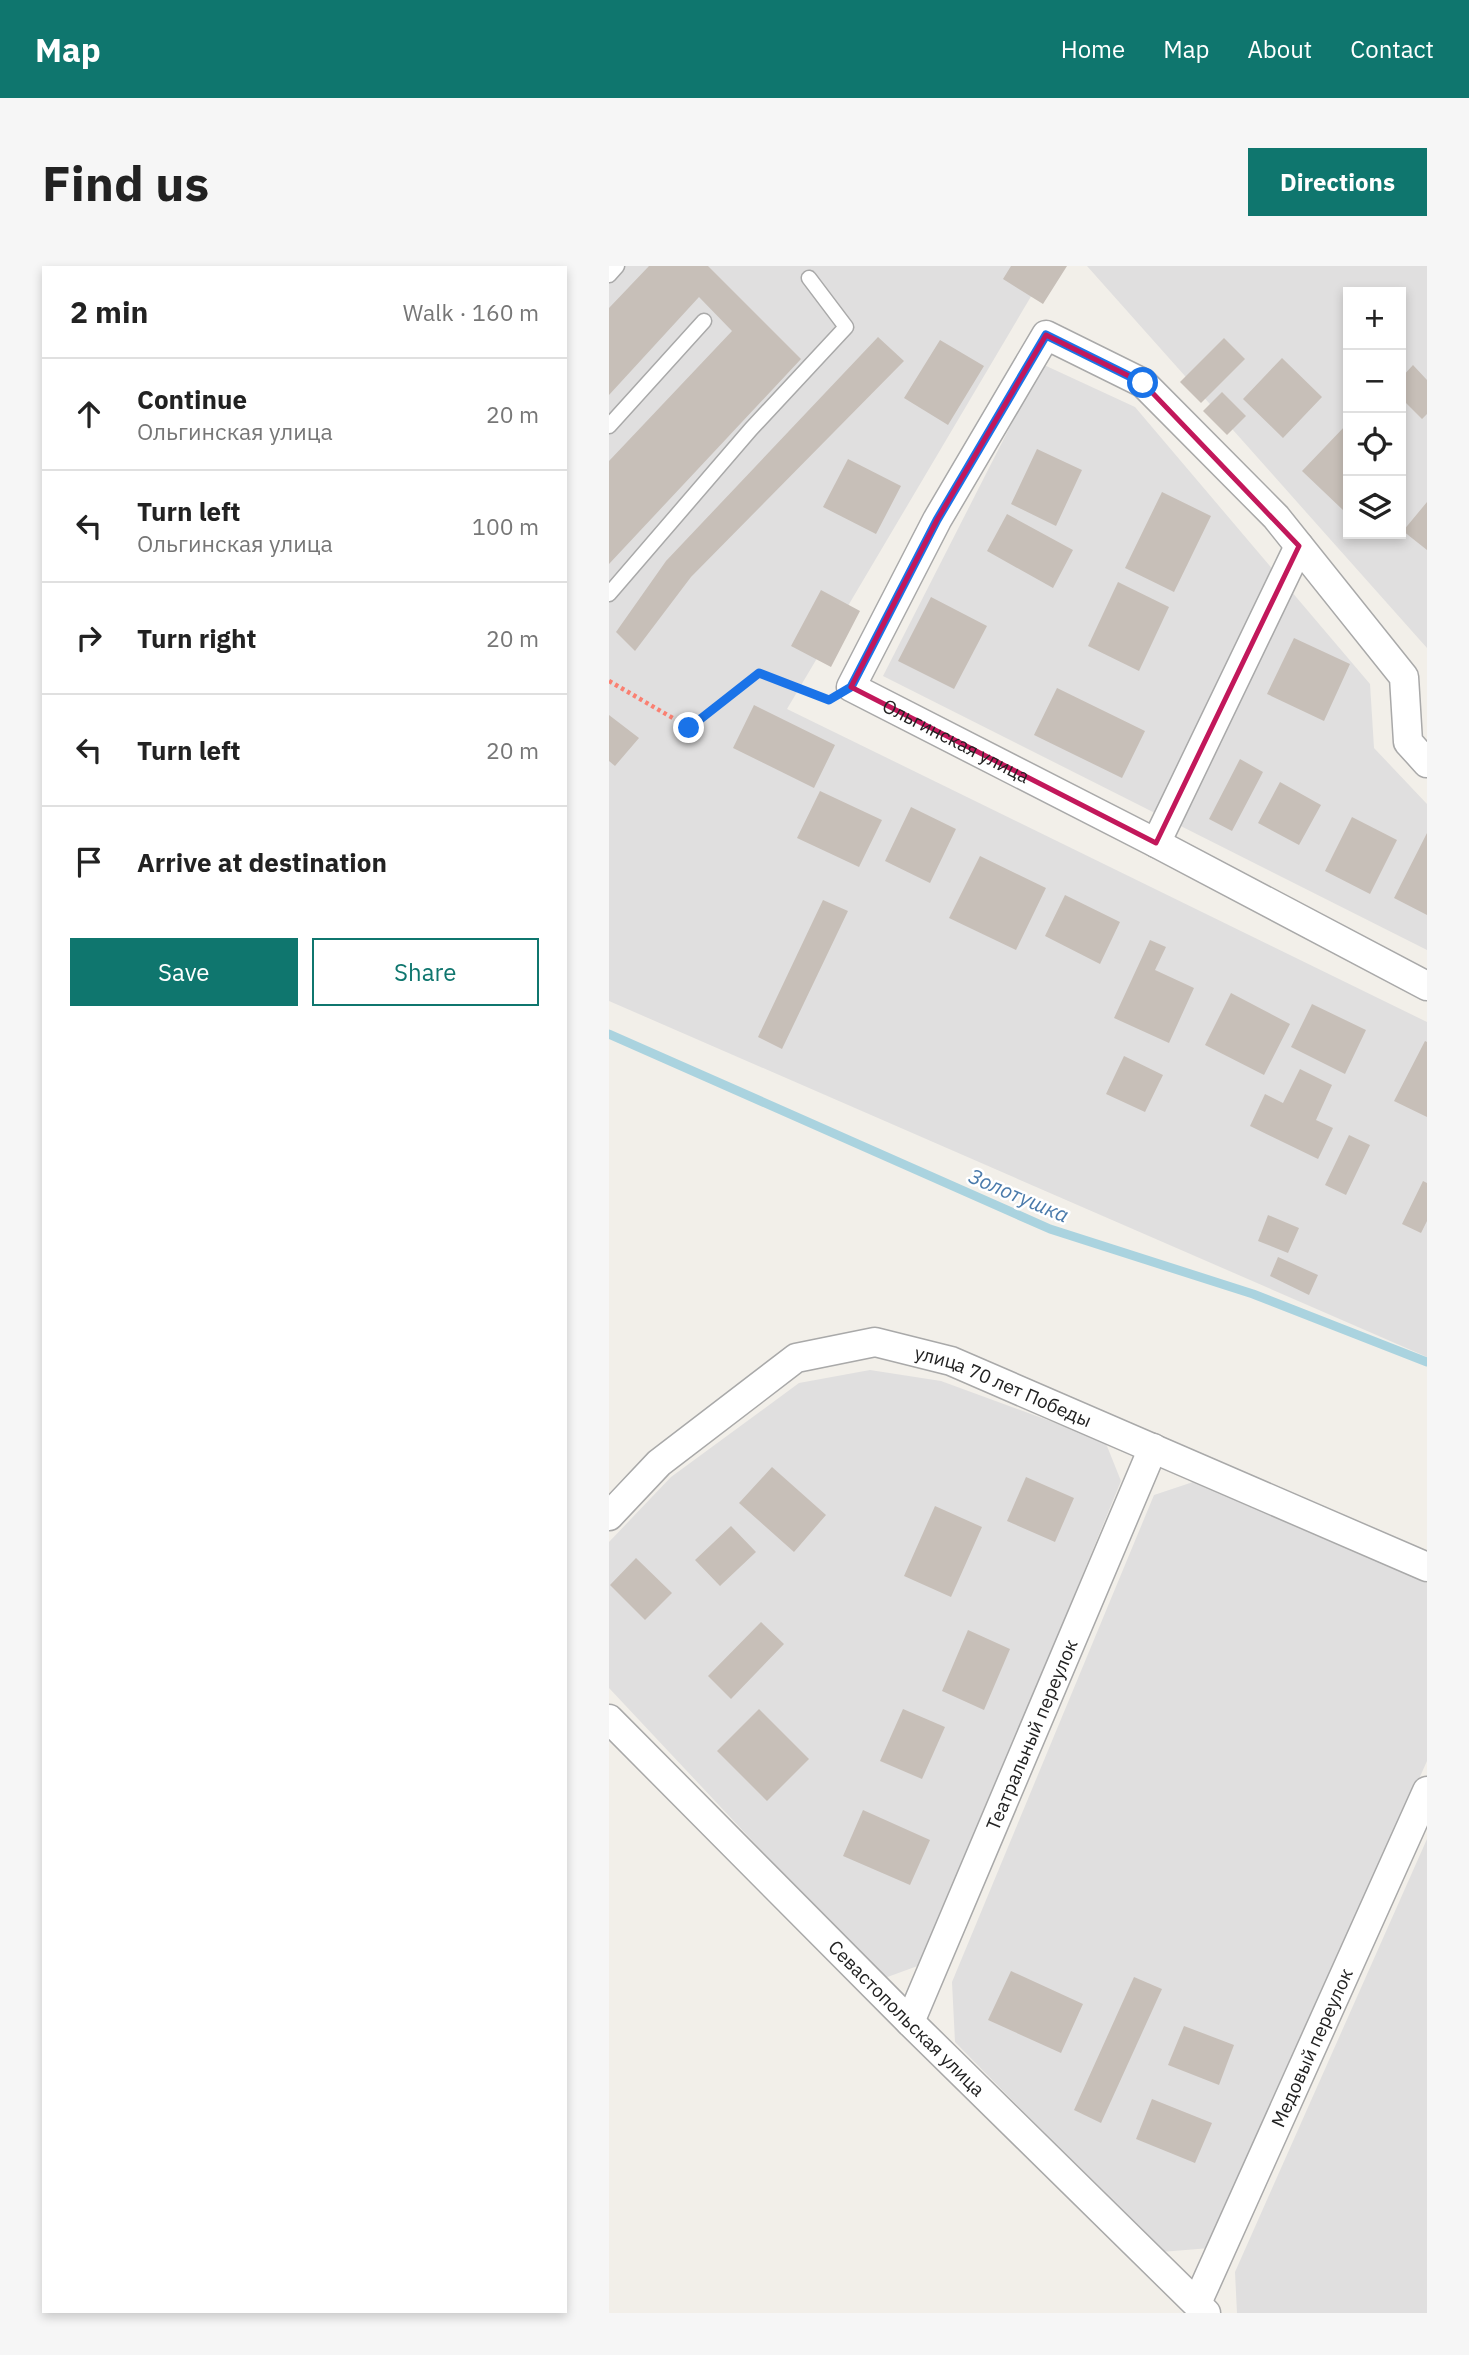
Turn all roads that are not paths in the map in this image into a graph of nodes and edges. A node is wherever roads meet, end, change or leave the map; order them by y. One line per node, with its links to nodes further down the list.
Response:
1 (617, 266): 2 (lane)
2 (609, 275)
3 (809, 278): 7 (lane)
4 (704, 321): 5 (lane)
5 (609, 426)
6 (1299, 546): 8 (street); 9 (street); 9 (street, Ольгинская улица)
7 (609, 594)
8 (1427, 763)
9 (1156, 843): 10 (street, Ольгинская улица)
10 (1427, 986)
11 (1153, 1448): 12 (street, улица 70 лет Победы); 13 (street, улица 70 лет Победы); 16 (street, Театральный переулок)
12 (609, 1516)
13 (1427, 1567)
14 (609, 1719): 16 (street, Севастопольская улица)
15 (1427, 1791): 17 (street, Медовый переулок)
16 (910, 2022): 17 (street, Севастопольская улица)
17 (1201, 2308)

